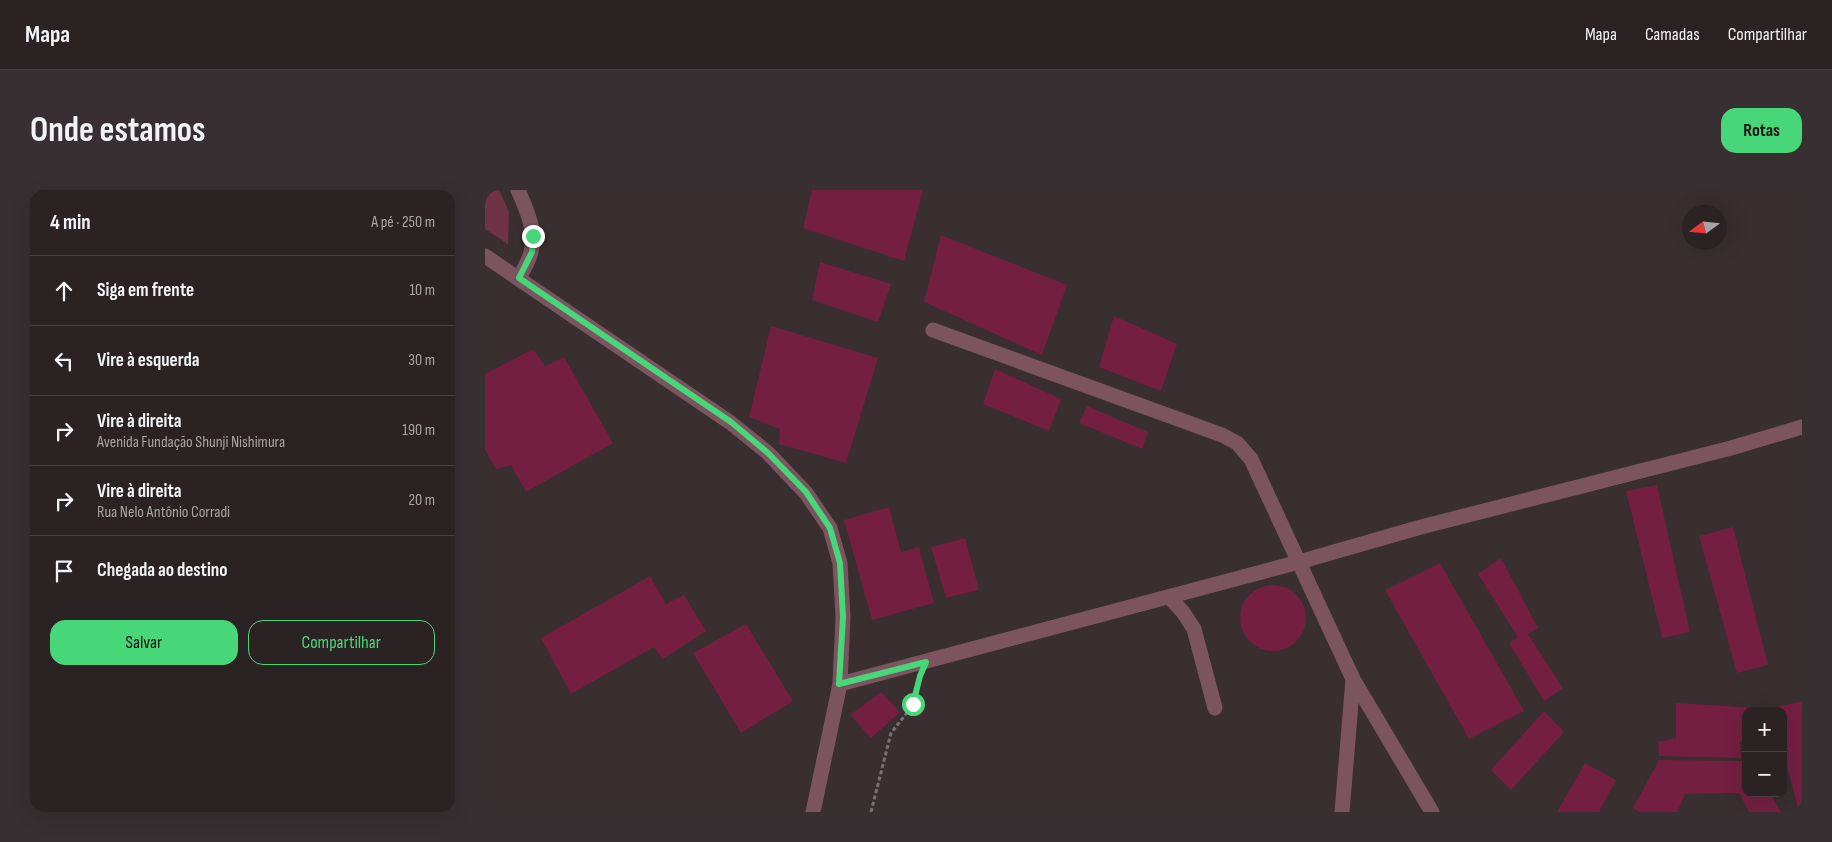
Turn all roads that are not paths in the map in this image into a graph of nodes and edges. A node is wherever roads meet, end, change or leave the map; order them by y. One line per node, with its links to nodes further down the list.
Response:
1 (518, 190): 3 (street)
2 (485, 256): 3 (street)
3 (519, 278): 9 (street)
4 (933, 330): 6 (street)
5 (1802, 427): 6 (street)
6 (1299, 562): 7 (street); 8 (street)
7 (1169, 597): 9 (street); 10 (street)
8 (1353, 679): 12 (street); 13 (street)
9 (839, 684): 11 (street)
10 (1215, 708)
11 (813, 812)
12 (1342, 812)
13 (1431, 812)

